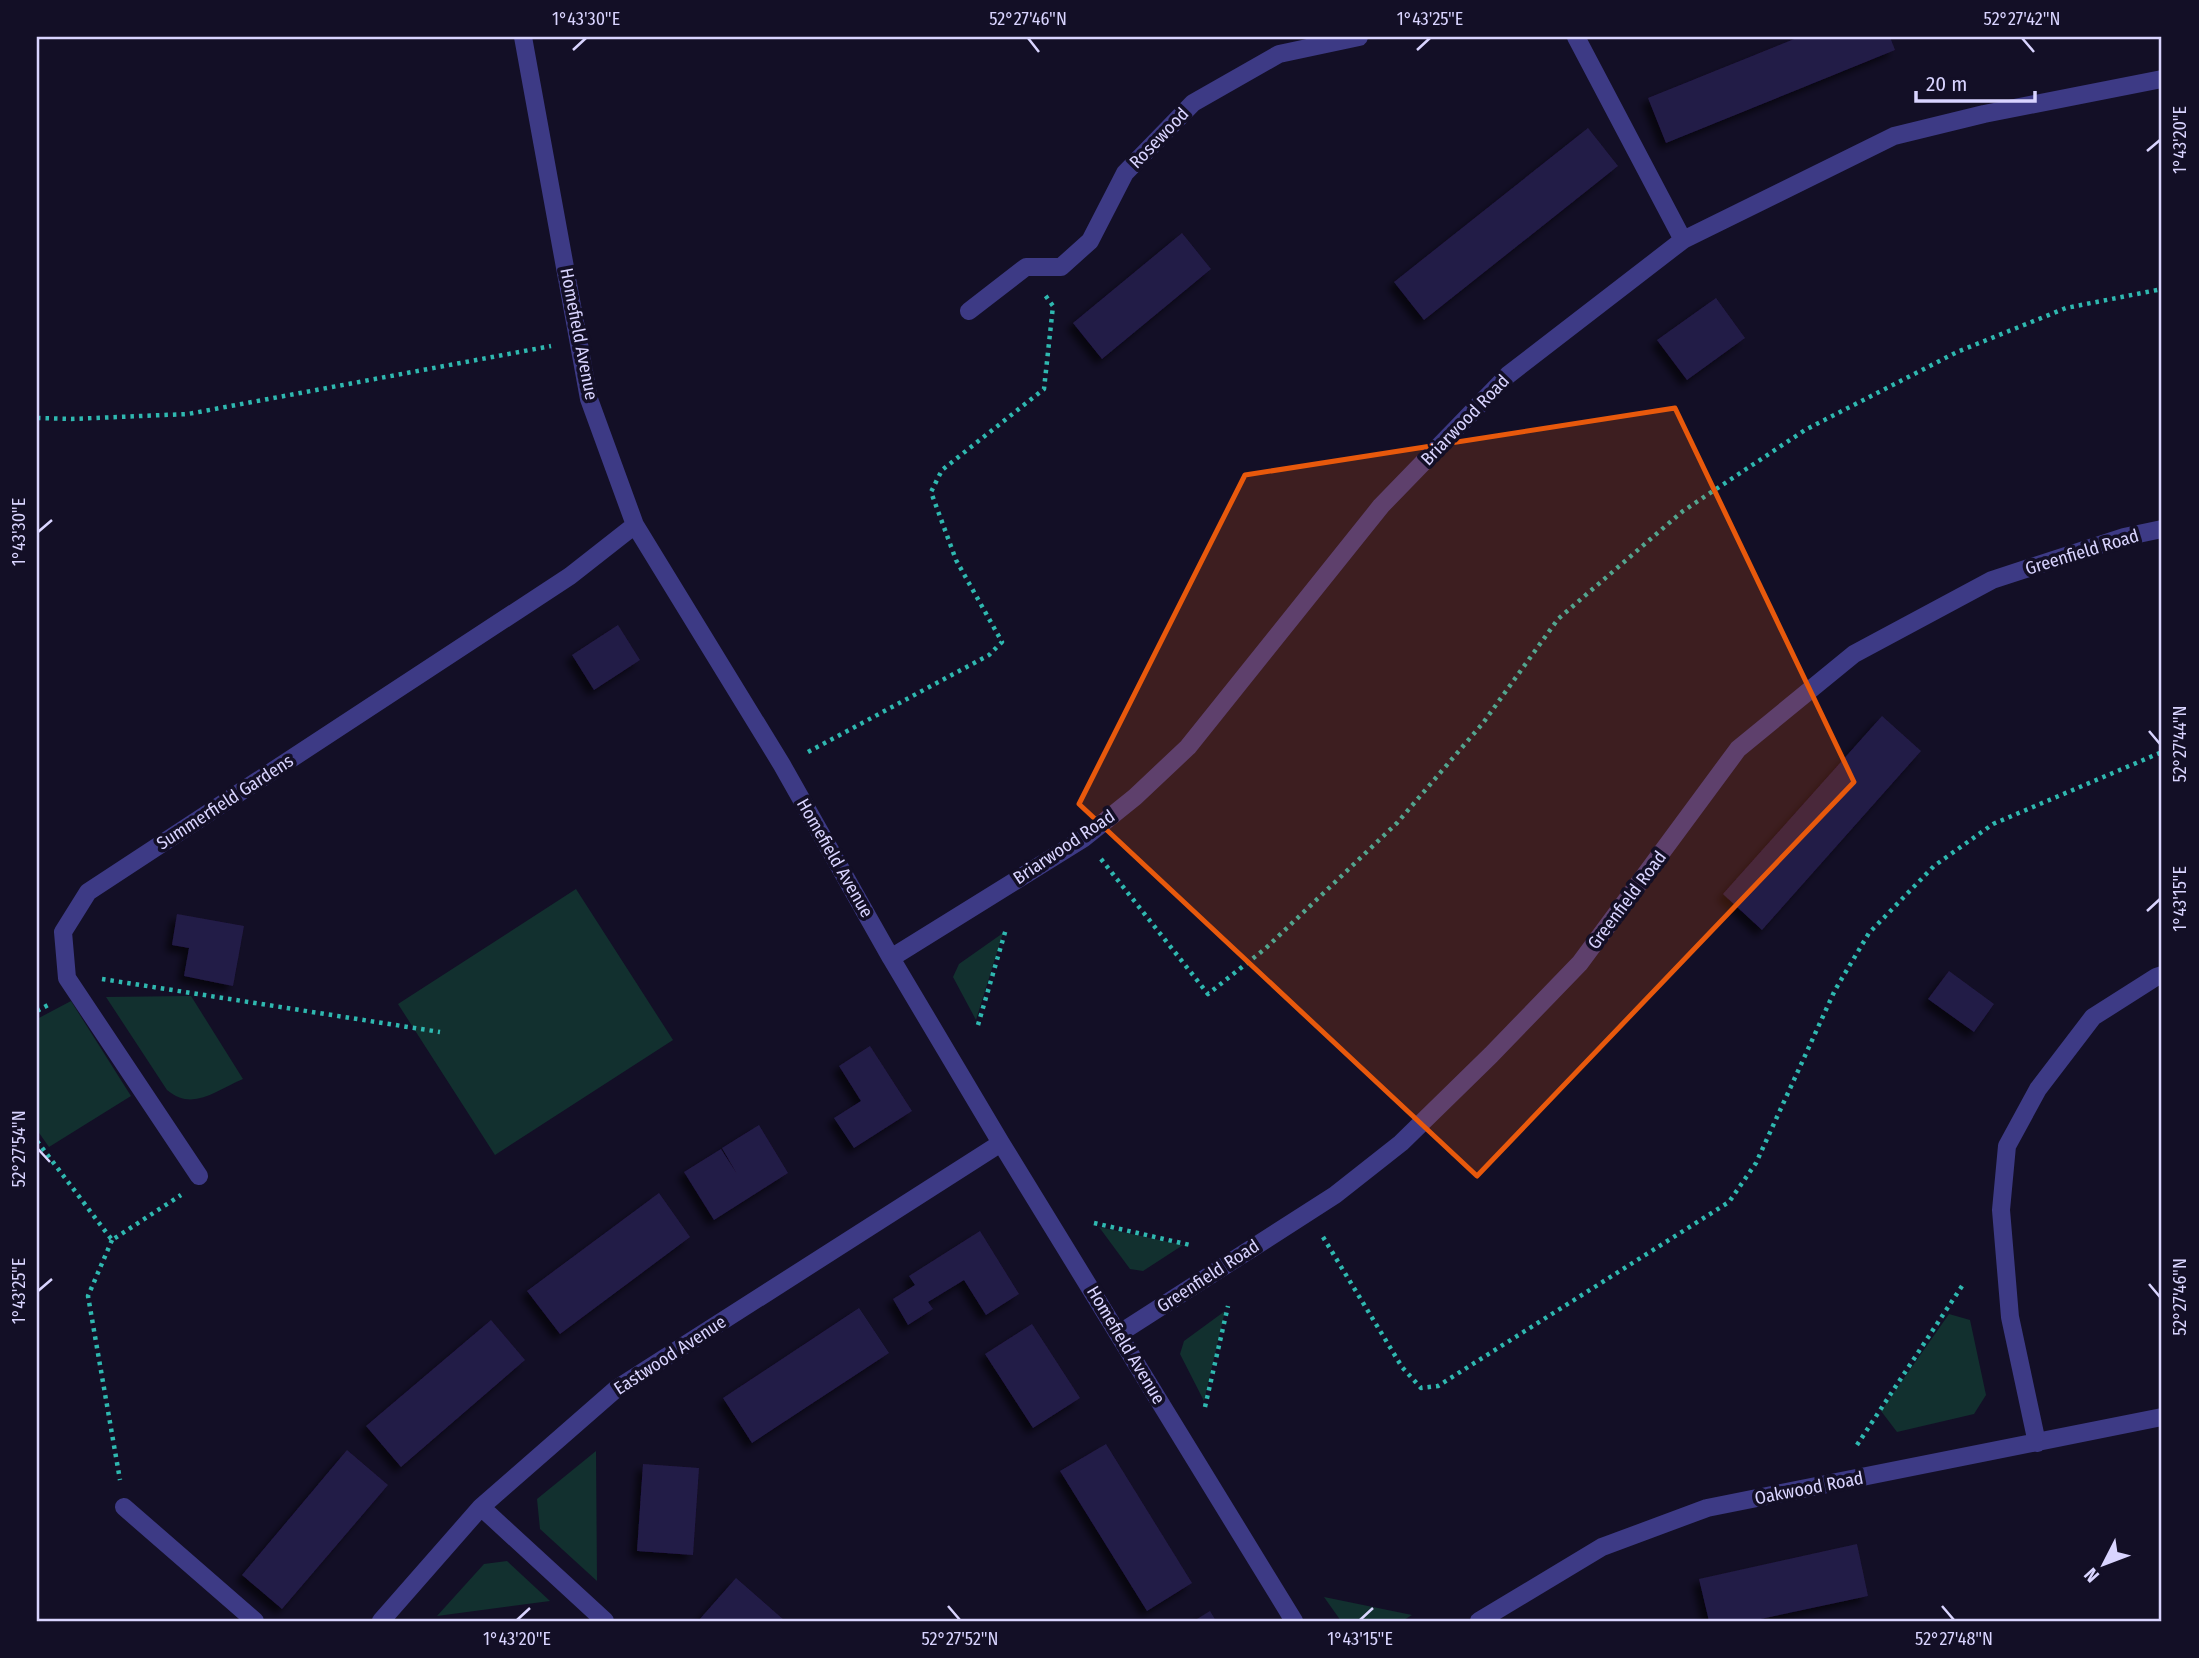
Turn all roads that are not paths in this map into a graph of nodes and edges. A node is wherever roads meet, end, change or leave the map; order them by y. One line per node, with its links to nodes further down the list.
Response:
1 (523, 37): 7 (street, Homefield Avenue)
2 (1359, 37): 6 (street, Rosewood)
3 (1576, 37): 5 (street)
4 (2162, 79): 5 (street, Briarwood Road)
5 (1683, 240): 9 (street, Briarwood Road)
6 (969, 311)
7 (635, 525): 9 (street, Homefield Avenue); 12 (street, Summerfield Gardens)
8 (2162, 529): 13 (street, Greenfield Road)
9 (891, 958): 11 (street, Homefield Avenue)
10 (2162, 975): 15 (street)
11 (1001, 1143): 13 (street, Homefield Avenue); 17 (street, Eastwood Avenue)
12 (199, 1176)
13 (1120, 1334): 21 (street, Homefield Avenue)
14 (2162, 1418): 15 (street, Oakwood Road)
15 (2037, 1443): 22 (street, Oakwood Road)
16 (124, 1507): 18 (street)
17 (481, 1507): 19 (street, Eastwood Avenue); 20 (street)
18 (255, 1621)
19 (381, 1621)
20 (605, 1621)
21 (1294, 1621)
22 (1479, 1621)

